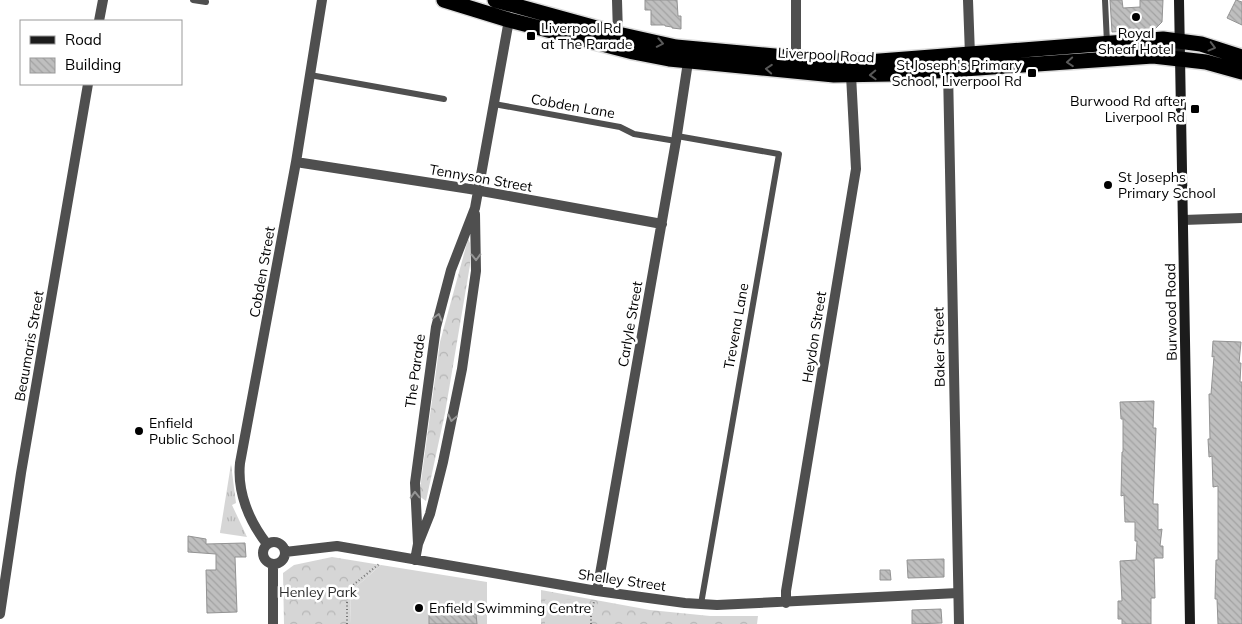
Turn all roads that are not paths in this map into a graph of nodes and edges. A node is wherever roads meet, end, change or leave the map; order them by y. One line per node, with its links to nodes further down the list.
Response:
1 (103, 0): 12 (street)
2 (193, 0): 11 (lane)
3 (322, 0): 24 (street, Cobden Street)
4 (444, 0): 13 (highway, Liverpool Road)
5 (494, 0): 14 (highway, Liverpool Road)
6 (617, 0): 14 (street)
7 (796, 0): 19 (street)
8 (968, 0): 17 (street)
9 (1105, 0): 16 (lane)
10 (1179, 0): 15 (main road, Burwood Road)
11 (206, 2)
12 (99, 20)
13 (510, 20): 21 (highway, Liverpool Road); 28 (street, The Parade)
14 (618, 34): 19 (highway, Liverpool Road, one-way to 19)
15 (1180, 41): 16 (highway, Liverpool Road); 18 (highway, Liverpool Road, one-way to 18); 20 (main road, Burwood Road)
16 (1107, 43): 17 (highway, Liverpool Road)
17 (970, 54): 19 (highway, Liverpool Road)
18 (1242, 57)
19 (796, 58)
20 (1180, 58): 22 (highway, Liverpool Road, one-way to 22); 23 (highway, Liverpool Road); 34 (main road, Burwood Road)
21 (688, 62): 25 (highway, Liverpool Road, one-way to 21); 29 (street, Carlyle Street)
22 (948, 70): 25 (highway, Liverpool Road, one-way to 25); 41 (street, Baker Street)
23 (1242, 72)
24 (310, 75): 27 (lane); 30 (street, Cobden Street)
25 (851, 76): 43 (street, Heydon Street)
26 (88, 85): 45 (street, Beaumaris Street)
27 (444, 99)
28 (494, 104): 29 (lane, Cobden Lane); 31 (street, The Parade)
29 (676, 139): 35 (street, Carlyle Street); 44 (lane, Trevena Lane)
30 (296, 162): 31 (street, Tennyson Street); 36 (street, Cobden Street)
31 (479, 190): 32 (street, The Parade); 35 (street, Tennyson Street)
32 (475, 208): 37 (street, The Parade, one-way to 37); 37 (street, The Parade, one-way to 32)
33 (1242, 218): 34 (street)
34 (1182, 220): 48 (main road, Burwood Road)
35 (662, 224): 42 (street, Carlyle Street)
36 (267, 544): 38 (street); 40 (street)
37 (418, 544): 39 (street, The Parade)
38 (284, 552): 39 (street, Shelley Street); 40 (street)
39 (415, 560): 42 (street, Shelley Street)
40 (273, 564): 46 (street)
41 (958, 593): 43 (street, Shelley Street); 47 (street, Baker Street)
42 (596, 594): 44 (street, Shelley Street)
43 (786, 603): 44 (street, Shelley Street)
44 (701, 604)
45 (0, 614)
46 (274, 624)
47 (959, 624)
48 (1190, 624)

